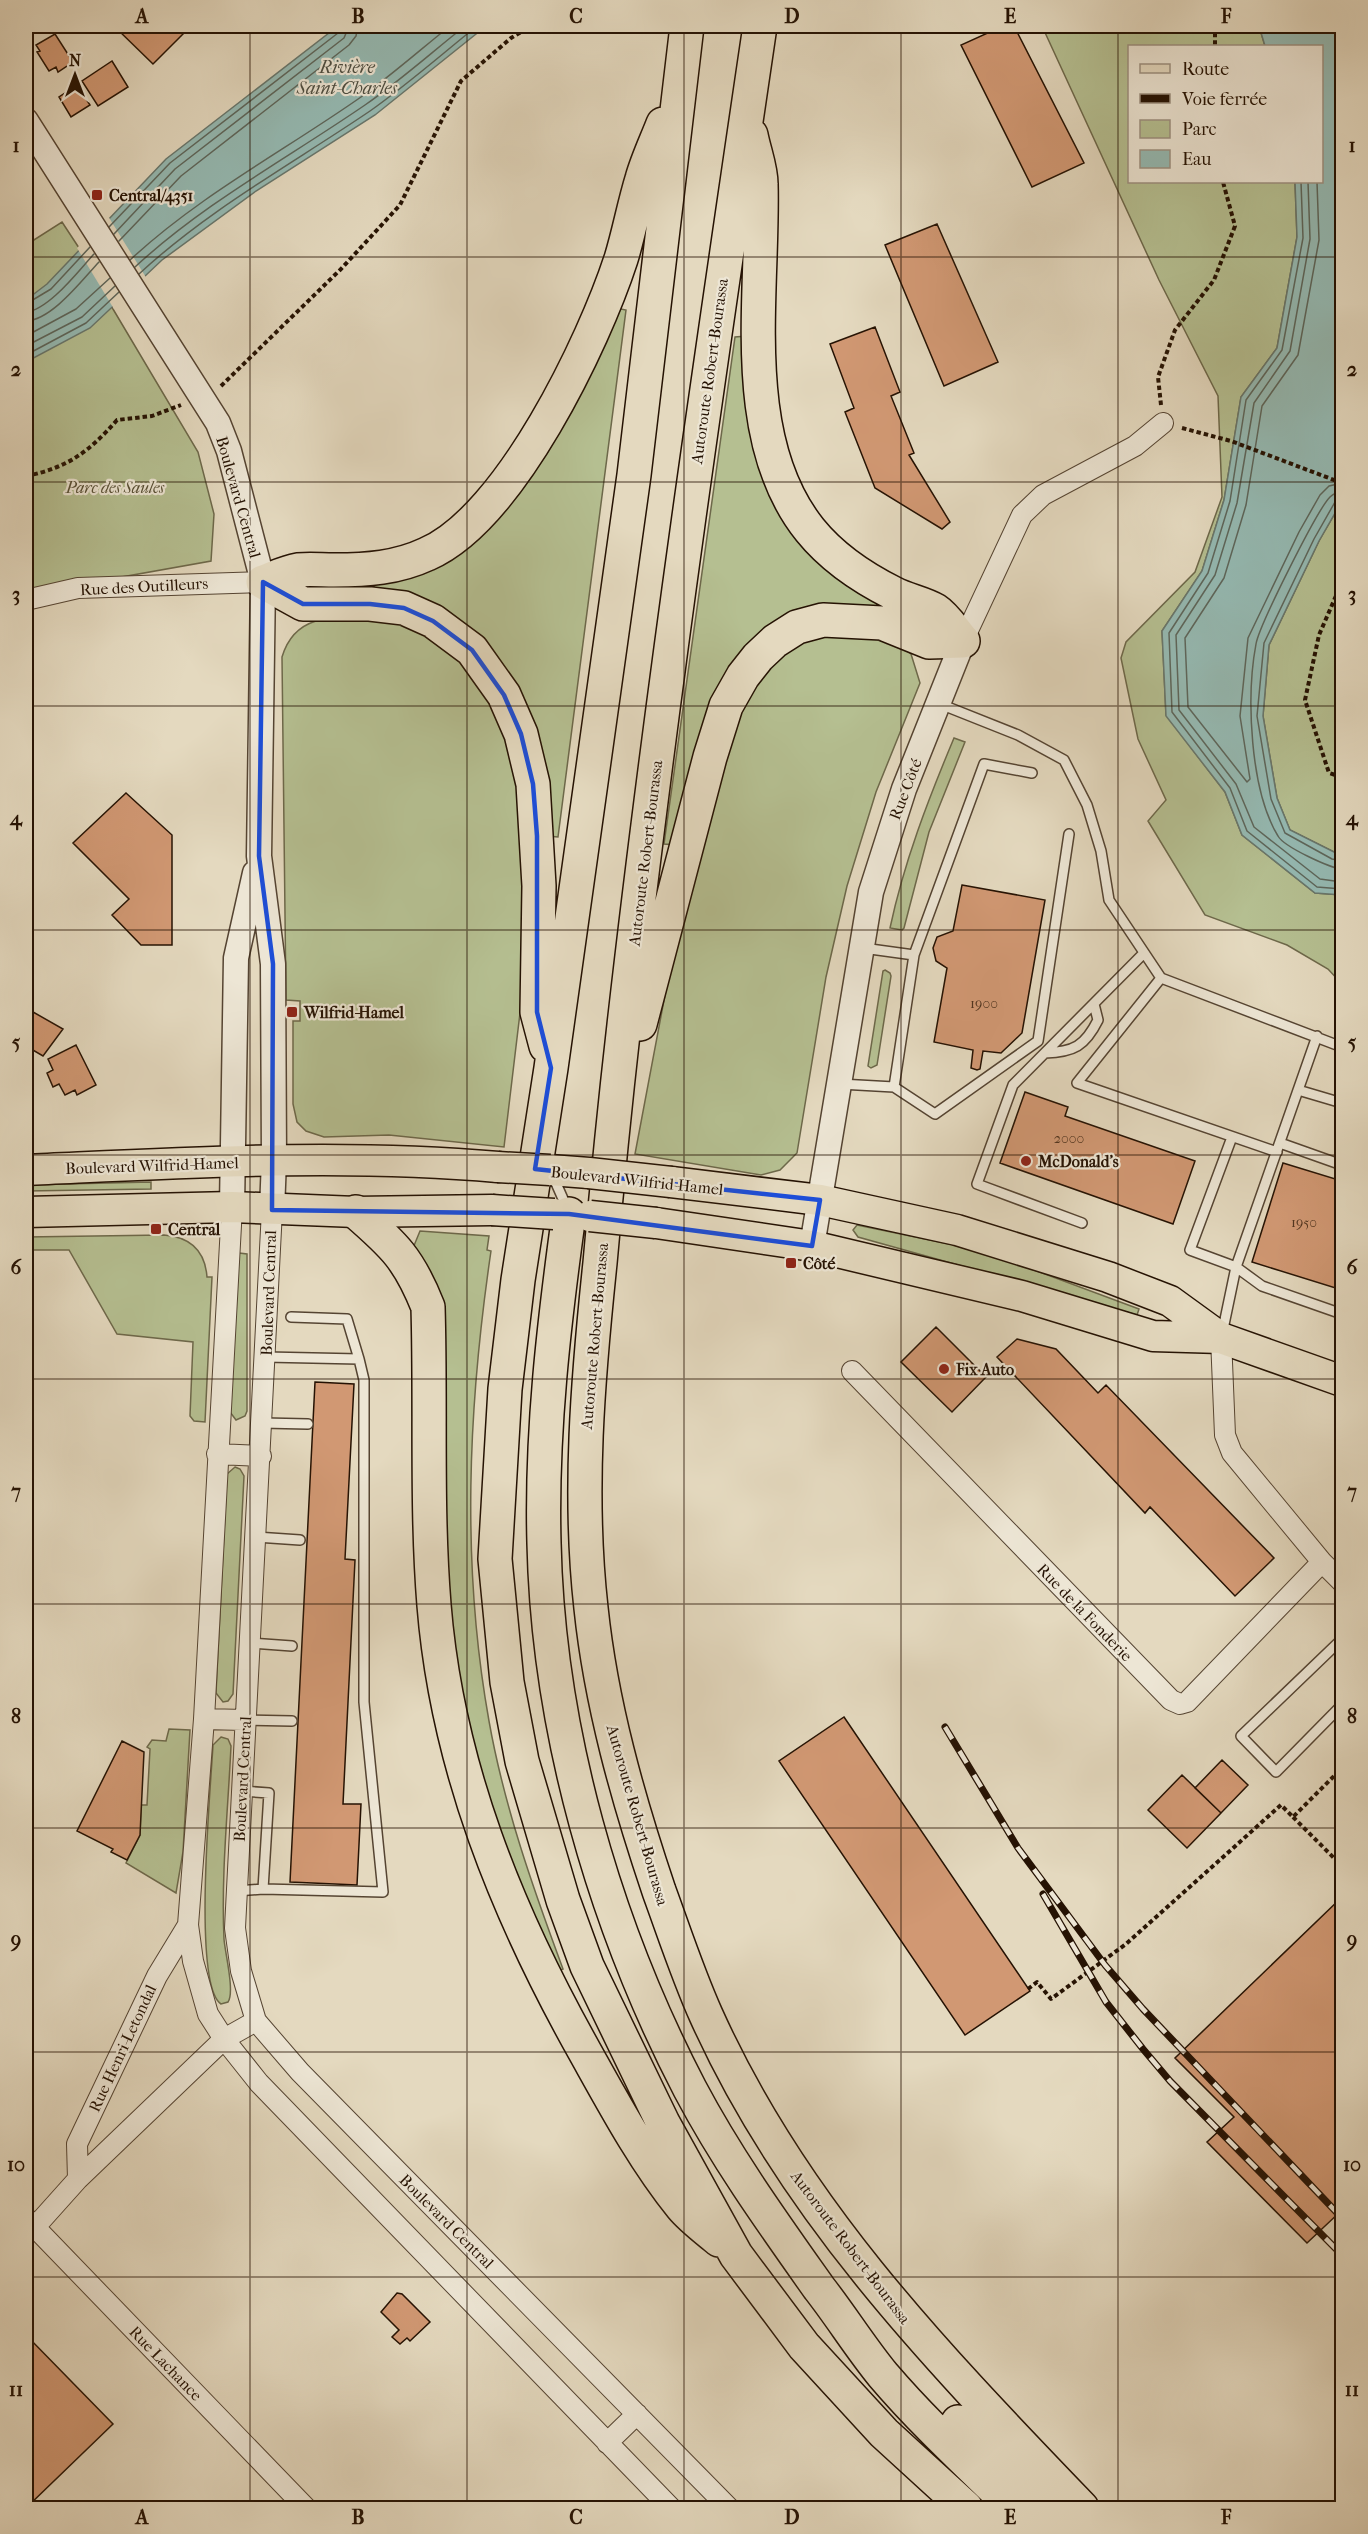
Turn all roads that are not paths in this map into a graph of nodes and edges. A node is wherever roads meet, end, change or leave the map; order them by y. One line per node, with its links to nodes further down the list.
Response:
1 (687, 26): 3 (highway)
2 (760, 26): 4 (highway, Autoroute Robert-Bourassa)
3 (681, 77): 7 (highway); 22 (highway)
4 (747, 115): 9 (highway); 27 (highway, Autoroute Robert-Bourassa)
5 (26, 122): 7 (street, Boulevard Central)
6 (1163, 423): 9 (street, Rue Côté)
7 (263, 582): 8 (street, Rue des Outilleurs); 13 (street, Boulevard Central); 22 (highway)
8 (26, 600)
9 (963, 641): 10 (street, Rue Côté); 27 (highway)
10 (938, 703): 14 (street, Rue Côté); 15 (lane)
11 (1032, 773): 16 (lane)
12 (1069, 834): 24 (lane)
13 (259, 856): 30 (street, Boulevard Central); 31 (street, Boulevard Central)
14 (860, 947): 16 (lane); 23 (street, Rue Côté)
15 (1143, 954): 17 (lane); 18 (lane)
16 (914, 955): 24 (lane)
17 (1161, 978): 19 (lane); 28 (lane)
18 (1094, 1004): 21 (lane); 21 (lane)
19 (1317, 1036): 20 (lane); 25 (lane)
20 (1342, 1047)
21 (1045, 1053): 40 (lane)
22 (552, 1068): 74 (highway)
23 (838, 1083): 24 (lane); 35 (street, Rue Côté)
24 (894, 1087)
25 (1298, 1090): 26 (lane); 29 (lane)
26 (1342, 1103)
27 (614, 1113): 84 (highway, Autoroute Robert-Bourassa)
28 (1232, 1137): 29 (lane); 43 (lane)
29 (1278, 1148): 32 (lane); 43 (lane)
30 (274, 1160): 31 (main road, Boulevard Wilfrid-Hamel); 34 (main road, Boulevard Wilfrid-Hamel, bridge); 37 (street, Boulevard Central)
31 (233, 1161): 33 (main road, Boulevard Wilfrid-Hamel); 36 (street, Boulevard Central)
32 (1342, 1165)
33 (26, 1170)
34 (550, 1170): 35 (main road, Boulevard Wilfrid-Hamel, bridge); 41 (lane)
35 (820, 1200): 42 (street, Rue Côté); 46 (main road, Boulevard Wilfrid-Hamel)
36 (232, 1207): 37 (main road, Boulevard Wilfrid-Hamel); 38 (main road, Boulevard Wilfrid-Hamel); 53 (street, Boulevard Central)
37 (272, 1210): 39 (main road, Boulevard Wilfrid-Hamel); 47 (street, Boulevard Central)
38 (26, 1212)
39 (356, 1212): 41 (main road, Boulevard Wilfrid-Hamel, bridge); 74 (highway)
40 (1082, 1222)
41 (567, 1228): 42 (main road, Boulevard Wilfrid-Hamel, bridge); 75 (highway)
42 (812, 1246): 46 (main road, Boulevard Wilfrid-Hamel)
43 (1236, 1267): 44 (lane); 46 (lane)
44 (1342, 1314)
45 (291, 1317): 48 (lane)
46 (1221, 1338): 50 (main road, Boulevard Wilfrid-Hamel); 57 (street)
47 (266, 1357): 48 (lane); 51 (street, Boulevard Central)
48 (359, 1359): 67 (lane)
49 (852, 1371): 57 (street, Rue de la Fonderie)
50 (1342, 1381)
51 (262, 1423): 52 (lane); 54 (street, Boulevard Central)
52 (308, 1424)
53 (218, 1454): 54 (street); 63 (street, Boulevard Central)
54 (261, 1456): 55 (street, Boulevard Central)
55 (256, 1537): 56 (lane); 60 (street, Boulevard Central)
56 (300, 1540)
57 (1322, 1562): 58 (street)
58 (1342, 1582)
59 (1342, 1639): 62 (lane)
60 (249, 1643): 61 (lane); 64 (street, Boulevard Central)
61 (292, 1646)
62 (1342, 1705)
63 (204, 1719): 64 (street); 69 (street, Boulevard Central)
64 (244, 1720): 65 (lane); 66 (street, Boulevard Central)
65 (292, 1721)
66 (242, 1791): 67 (lane); 68 (street, Boulevard Central)
67 (263, 1889): 68 (lane)
68 (236, 1890): 70 (street, Boulevard Central)
69 (189, 1925): 71 (street, Boulevard Central); 72 (street, Rue Henri-Letondal)
70 (256, 2020): 71 (street); 76 (street, Boulevard Central)
71 (224, 2039): 72 (street); 77 (street, Boulevard Central)
72 (78, 2179): 73 (street)
73 (30, 2222): 78 (street, Rue Lachance)
74 (736, 2255): 81 (highway)
75 (805, 2267): 82 (highway); 83 (highway)
76 (637, 2414): 77 (street); 80 (street, Boulevard Central)
77 (607, 2443): 79 (street, Boulevard Central)
78 (306, 2508)
79 (671, 2508)
80 (729, 2508)
81 (966, 2508)
82 (1014, 2508)
83 (1053, 2508)
84 (1082, 2508)

